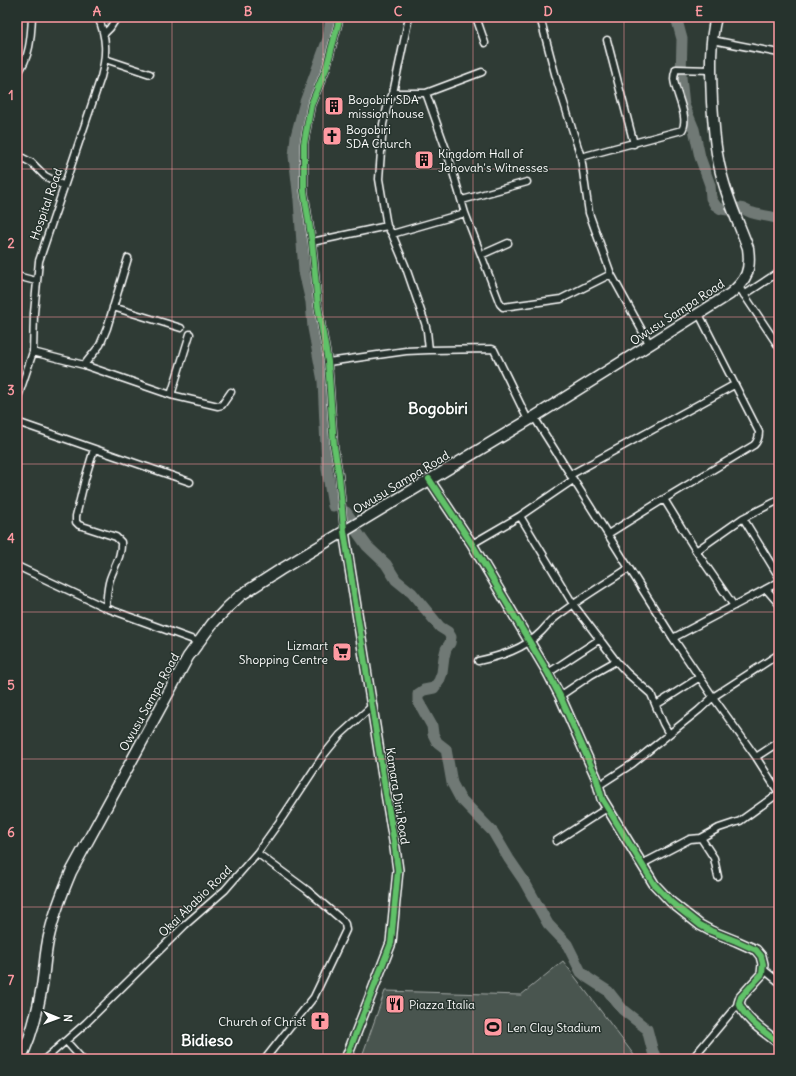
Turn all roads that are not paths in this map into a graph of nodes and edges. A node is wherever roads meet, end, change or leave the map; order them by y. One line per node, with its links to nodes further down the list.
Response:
1 (32, 17): 17 (street)
2 (98, 17): 9 (street, Hospital Road)
3 (117, 17): 9 (street)
4 (340, 17): 31 (street)
5 (409, 17): 19 (street)
6 (476, 17): 12 (street)
7 (540, 17): 23 (street)
8 (716, 17): 11 (main road, Owusu Sampa Road)
9 (104, 34): 14 (street, Hospital Road)
10 (607, 40): 21 (street)
11 (712, 40): 13 (street); 15 (main road, Owusu Sampa Road)
12 (485, 43)
13 (779, 53)
14 (106, 60): 18 (street); 26 (street, Hospital Road)
15 (711, 70): 21 (street); 39 (main road, Owusu Sampa Road)
16 (482, 72): 20 (street)
17 (17, 74)
18 (150, 74)
19 (392, 93): 20 (street); 29 (street)
20 (426, 93): 27 (street)
21 (634, 144): 23 (street)
22 (19, 157): 24 (street); 26 (street)
23 (582, 157): 36 (street)
24 (17, 167)
25 (528, 182): 27 (street)
26 (64, 186): 38 (street, Hospital Road)
27 (462, 200): 28 (street)
28 (465, 213): 30 (street); 33 (street)
29 (387, 226): 30 (street); 31 (street)
30 (392, 234): 46 (street)
31 (312, 242): 48 (street)
32 (508, 243): 33 (street)
33 (481, 256): 36 (street)
34 (128, 258): 40 (street)
35 (779, 272): 39 (street)
36 (611, 274): 44 (street)
37 (17, 276): 38 (street)
38 (36, 281): 47 (street, Hospital Road)
39 (742, 291): 41 (main road, Owusu Sampa Road); 45 (street)
40 (113, 307): 42 (street); 49 (street)
41 (699, 314): 44 (main road, Owusu Sampa Road); 50 (street)
42 (181, 328)
43 (190, 334): 52 (street)
44 (650, 345): 54 (main road, Owusu Sampa Road)
45 (779, 347)
46 (429, 350): 48 (street); 54 (street)
47 (34, 352): 49 (street); 53 (street, Hospital Road)
48 (328, 362): 64 (street)
49 (84, 365): 52 (street)
50 (734, 385): 57 (street); 60 (street)
51 (231, 392): 52 (street)
52 (171, 395)
53 (17, 400)
54 (531, 419): 57 (street); 58 (main road, Owusu Sampa Road)
55 (17, 422): 56 (street)
56 (94, 449): 59 (street); 76 (street)
57 (571, 477): 62 (street); 65 (street)
58 (429, 479): 64 (main road, Owusu Sampa Road); 66 (street)
59 (190, 482)
60 (664, 498): 65 (street); 67 (street)
61 (779, 500): 63 (street)
62 (520, 516): 66 (street); 73 (street)
63 (743, 518): 67 (street); 70 (street)
64 (344, 531): 80 (main road, Owusu Sampa Road); 89 (street, Kamara Dini Road)
65 (608, 534): 69 (street)
66 (472, 544): 79 (street)
67 (696, 551): 75 (street)
68 (17, 566): 76 (street)
69 (629, 568): 73 (street); 77 (street)
70 (779, 577)
71 (779, 582): 72 (street)
72 (766, 589): 74 (street); 75 (street)
73 (573, 604): 78 (street); 79 (street)
74 (779, 604)
75 (734, 606): 77 (street)
76 (106, 608): 80 (street)
77 (673, 638): 85 (street)
78 (600, 639): 83 (street); 84 (street)
79 (530, 641): 82 (street); 84 (street)
80 (199, 642): 106 (main road, Owusu Sampa Road)
81 (779, 654): 87 (street)
82 (478, 661)
83 (616, 661): 86 (street); 88 (street)
84 (548, 673): 86 (street)
85 (700, 677): 87 (street); 88 (street)
86 (560, 696): 93 (street)
87 (713, 697): 90 (street); 92 (street)
88 (656, 705): 90 (street)
89 (372, 706): 98 (street, Okai Ababio Road); 110 (street, Kamara Dini Road)
90 (669, 734): 93 (street)
91 (779, 742): 92 (street)
92 (756, 757): 94 (street)
93 (598, 786): 95 (street)
94 (779, 793): 96 (street)
95 (607, 808): 97 (street); 99 (street)
96 (701, 838): 99 (street); 100 (street)
97 (556, 841)
98 (257, 853): 104 (street, Okai Ababio Road); 109 (street)
99 (642, 864): 101 (street)
100 (718, 877)
101 (762, 969): 102 (street); 103 (street)
102 (779, 982)
103 (739, 1003): 105 (street); 111 (street)
104 (66, 1041): 107 (street, Okai Ababio Road); 108 (street)
105 (779, 1043)
106 (20, 1059)
107 (45, 1059)
108 (82, 1059)
109 (265, 1059)
110 (346, 1059)
111 (692, 1059)

